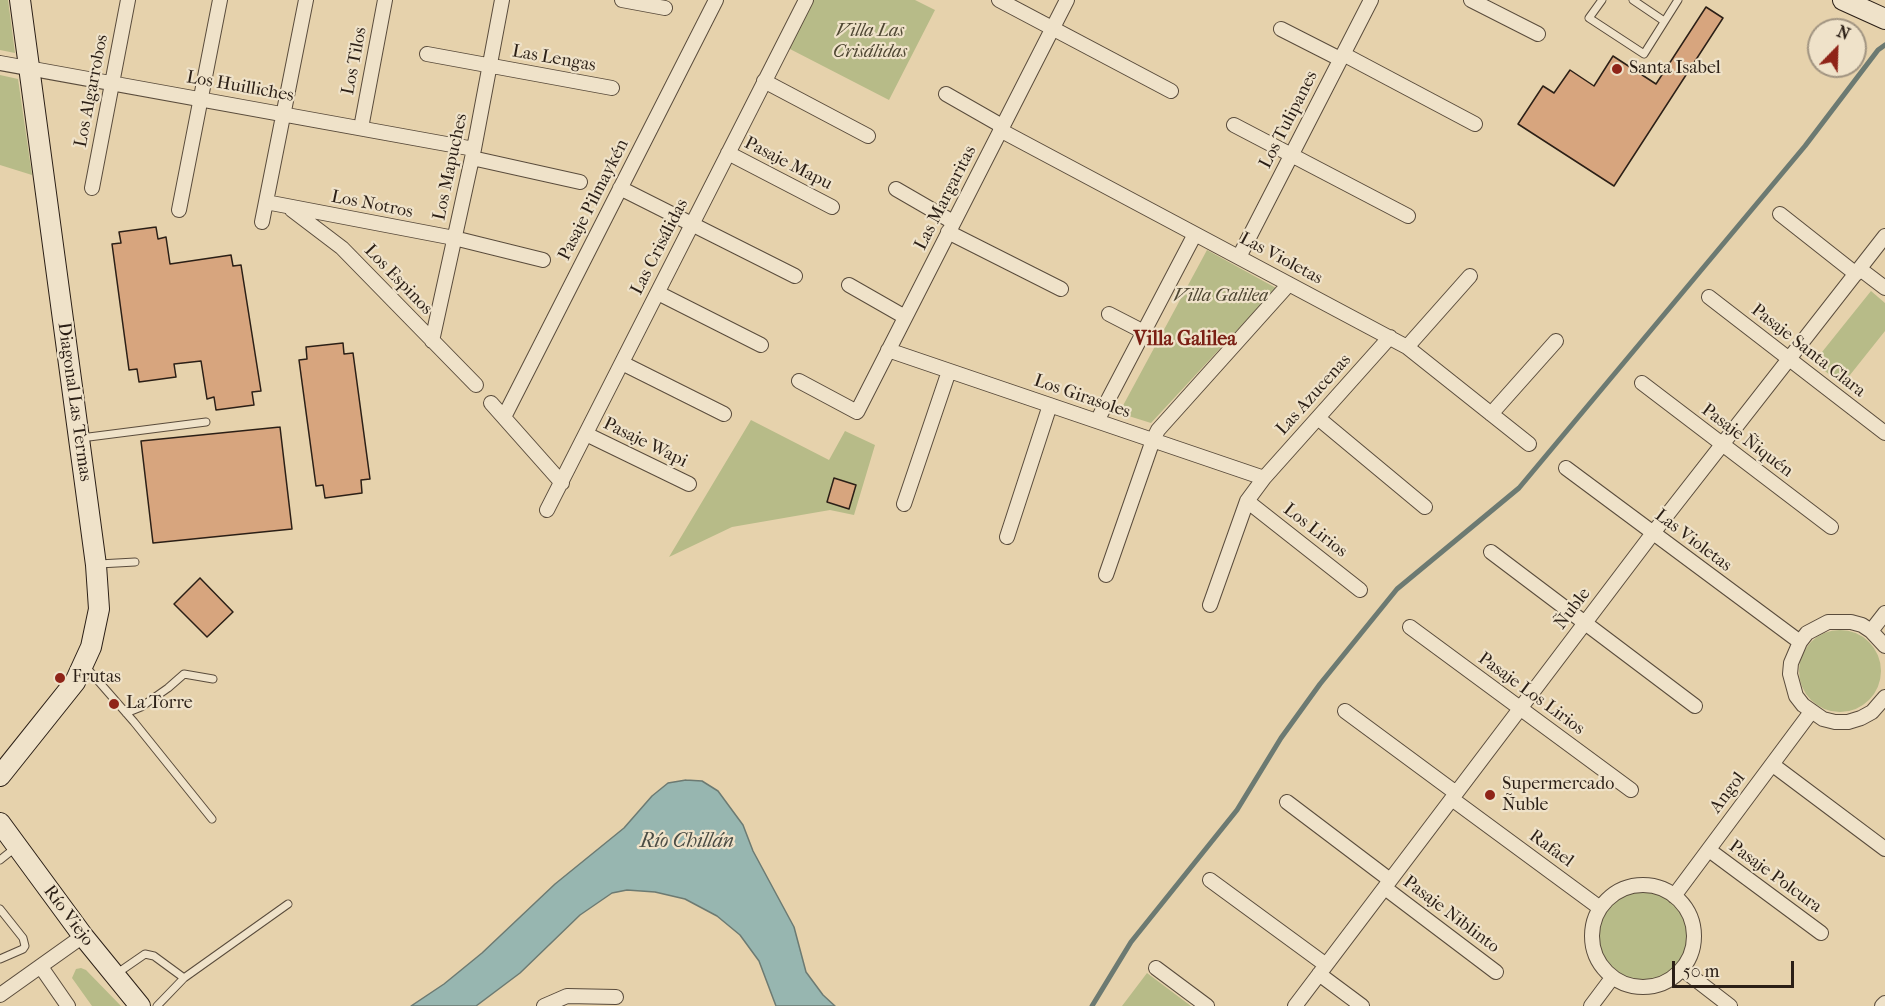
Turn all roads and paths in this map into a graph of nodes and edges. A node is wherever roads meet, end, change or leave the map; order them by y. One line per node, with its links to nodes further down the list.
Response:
1 (20, 0): 28 (main road, Diagonal Las Termas)
2 (128, 0): 30 (street, Los Algarrobos)
3 (220, 0): 34 (street)
4 (306, 0): 35 (street)
5 (385, 0): 38 (street, Los Tilos)
6 (502, 0): 27 (street, Los Mapuches)
7 (622, 0): 18 (street)
8 (716, 0): 46 (street, Pasaje Pilmaykén)
9 (806, 0): 29 (street, Las Crisálidas)
10 (999, 0): 21 (street)
11 (1066, 0): 21 (street, Las Margaritas)
12 (1371, 0): 25 (street, Los Tulipanes)
13 (1471, 0): 23 (street)
14 (1602, 0): 20 (lane)
15 (1633, 0): 20 (lane)
16 (1678, 0): 20 (lane)
17 (1843, 0): 19 (main road)
18 (665, 8)
19 (1885, 19)
20 (1664, 21)
21 (1052, 28): 32 (street); 39 (street, Las Margaritas)
22 (1281, 29): 25 (street)
23 (1538, 34)
24 (427, 54): 27 (street, Las Lengas)
25 (1341, 57): 36 (street); 43 (street, Los Tulipanes)
26 (0, 63): 28 (street, Los Huilliches)
27 (489, 66): 31 (street, Las Lengas); 41 (street, Los Mapuches)
28 (29, 67): 30 (street, Los Huilliches); 96 (main road, Diagonal Las Termas)
29 (764, 81): 40 (street); 42 (street, Las Crisálidas)
30 (112, 82): 34 (street, Los Huilliches); 45 (street, Los Algarrobos)
31 (612, 88)
32 (1171, 91)
33 (946, 94): 39 (street, Las Violetas)
34 (200, 98): 35 (street, Los Huilliches); 51 (street)
35 (283, 113): 38 (street, Los Huilliches); 48 (street)
36 (1475, 124)
37 (1234, 125): 43 (street)
38 (361, 128): 41 (street, Los Huilliches)
39 (1001, 128): 56 (street, Las Margaritas); 57 (street, Las Violetas)
40 (868, 136)
41 (472, 153): 44 (street, Los Huilliches); 59 (street, Los Mapuches)
42 (728, 153): 49 (street, Pasaje Mapu); 55 (street, Las Crisálidas)
43 (1291, 155): 53 (street); 60 (street, Los Tulipanes)
44 (580, 182)
45 (92, 188)
46 (620, 188): 55 (street); 90 (street, Pasaje Pilmaykén)
47 (896, 189): 56 (street)
48 (266, 202): 50 (street, Los Notros); 54 (street)
49 (832, 207)
50 (288, 208): 59 (street, Los Notros); 75 (street, Los Espinos)
51 (179, 210)
52 (1780, 214): 62 (street)
53 (1408, 216)
54 (262, 222)
55 (692, 224): 63 (street); 69 (street, Las Crisálidas)
56 (951, 227): 68 (street); 72 (street, Las Margaritas)
57 (1195, 234): 60 (street, Las Violetas); 73 (street)
58 (1885, 236): 62 (street, Ñuble)
59 (454, 238): 61 (street, Los Notros); 75 (street, Los Mapuches)
60 (1239, 257): 65 (street, Las Violetas)
61 (543, 260)
62 (1858, 271): 67 (street); 80 (street, Ñuble)
63 (795, 276)
64 (1470, 276): 78 (street)
65 (1289, 284): 74 (street, Las Violetas); 97 (street)
66 (849, 285): 72 (street)
67 (1885, 288)
68 (1061, 289)
69 (658, 293): 77 (street); 81 (street, Las Crisálidas)
70 (1709, 297): 80 (street, Pasaje Santa Clara)
71 (1109, 314): 73 (street)
72 (905, 316): 79 (street, Las Margaritas)
73 (1144, 332): 92 (street)
74 (1389, 337): 78 (street, Las Violetas); 91 (street, Las Azucenas)
75 (432, 341): 85 (street, Los Espinos)
76 (1556, 341): 89 (street)
77 (761, 345)
78 (1407, 346): 89 (street, Las Violetas)
79 (888, 350): 82 (street, Los Girasoles); 83 (street, Las Margaritas)
80 (1789, 359): 94 (street, Pasaje Santa Clara); 99 (street, Ñuble)
81 (622, 363): 88 (street); 95 (street, Las Crisálidas)
82 (949, 370): 87 (street, Los Girasoles); 105 (street)
83 (800, 381)
84 (1642, 383): 99 (street, Pasaje Ñiquén)
85 (476, 385)
86 (491, 403): 90 (street)
87 (1050, 405): 92 (street, Los Girasoles); 110 (street)
88 (724, 414)
89 (1491, 414): 98 (street, Las Violetas)
90 (504, 417): 102 (street)
91 (1318, 418): 101 (street, Las Azucenas); 106 (street)
92 (1097, 421): 97 (street, Los Girasoles)
93 (206, 422): 96 (lane)
94 (1885, 433)
95 (586, 434): 102 (street, Las Crisálidas); 103 (street, Pasaje Wapi)
96 (79, 438): 113 (main road, Diagonal Las Termas)
97 (1153, 440): 101 (street, Los Girasoles); 114 (street)
98 (1528, 444)
99 (1723, 444): 108 (street, Pasaje Ñiquén); 109 (street, Ñuble)
100 (1566, 468): 109 (street, Las Violetas)
101 (1264, 478): 104 (street, Las Azucenas)
102 (562, 483): 107 (street, Las Crisálidas)
103 (688, 484)
104 (1247, 501): 115 (street, Los Lirios); 116 (street, Las Azucenas)
105 (904, 504)
106 (1425, 507)
107 (547, 510)
108 (1831, 527)
109 (1653, 533): 118 (street, Ñuble); 121 (street, Las Violetas)
110 (1007, 537)
111 (1491, 552): 118 (street)
112 (135, 562): 113 (lane)
113 (96, 565): 123 (main road, Diagonal Las Termas)
114 (1106, 574)
115 (1360, 590)
116 (1210, 605)
117 (1885, 613): 120 (street)
118 (1585, 623): 126 (street); 127 (street, Ñuble)
119 (1410, 627): 127 (street, Pasaje Los Lirios)
120 (1871, 631): 121 (street); 122 (street)
121 (1800, 642): 129 (street)
122 (1885, 646)
123 (84, 665): 130 (lane); 132 (main road, Diagonal Las Termas)
124 (213, 679): 130 (lane)
125 (1884, 702): 129 (street)
126 (1695, 706)
127 (1520, 708): 133 (street, Pasaje Los Lirios); 134 (street, Ñuble)
128 (1345, 711): 134 (street, Rafael)
129 (1812, 712): 131 (street, Angol)
130 (126, 713): 136 (lane)
131 (1773, 765): 139 (street); 140 (street, Angol)
132 (0, 776)
133 (1631, 790)
134 (1454, 796): 143 (street, Ñuble); 146 (street, Rafael)
135 (1287, 802): 143 (street, Pasaje Niblinto)
136 (212, 819)
137 (0, 823): 138 (main road, Río Viejo)
138 (17, 847): 141 (lane); 149 (main road, Río Viejo)
139 (1885, 849)
140 (1709, 850): 144 (street, Angol); 148 (street, Pasaje Polcura)
141 (0, 860)
142 (1210, 880): 153 (street)
143 (1388, 884): 153 (street, Ñuble); 155 (street, Pasaje Niblinto)
144 (1674, 896): 146 (street); 154 (street)
145 (288, 904): 157 (lane)
146 (1600, 908): 158 (street)
147 (0, 909): 150 (lane)
148 (1821, 933)
149 (83, 936): 151 (street); 156 (main road, Río Viejo)
150 (0, 959)
151 (41, 967): 159 (street); 161 (street)
152 (1156, 968): 165 (street)
153 (1323, 969): 166 (street, Ñuble); 167 (street)
154 (1682, 969): 158 (street); 169 (street)
155 (1496, 972)
156 (114, 976): 157 (lane); 162 (main road, Río Viejo)
157 (184, 978): 163 (lane)
158 (1612, 978): 168 (street)
159 (0, 995)
160 (616, 997): 164 (street)
161 (68, 1006)
162 (140, 1006)
163 (157, 1006)
164 (544, 1006)
165 (1207, 1006)
166 (1295, 1006)
167 (1362, 1006)
168 (1591, 1006)
169 (1730, 1006)

